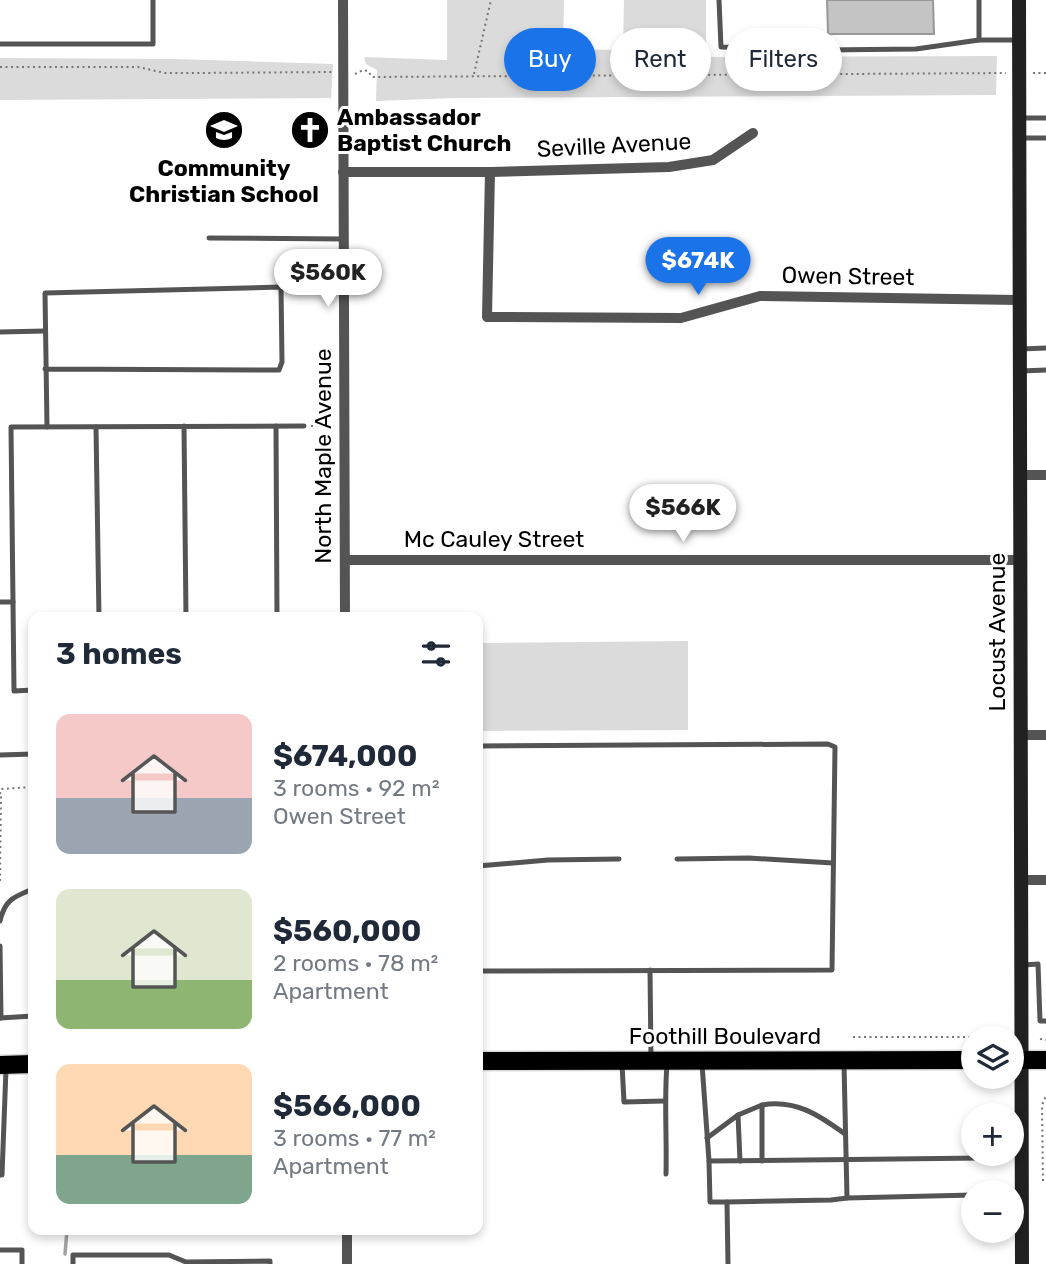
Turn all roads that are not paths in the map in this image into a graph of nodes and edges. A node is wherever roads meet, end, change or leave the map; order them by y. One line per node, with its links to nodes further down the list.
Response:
1 (153, 0): 8 (lane)
2 (343, 0): 14 (street, North Maple Avenue)
3 (719, 0): 6 (lane)
4 (979, 0): 6 (lane)
5 (1019, 0): 7 (street, Locust Avenue)
6 (979, 40): 7 (lane)
7 (1020, 40): 9 (street, Locust Avenue)
8 (0, 44)
9 (1020, 118): 10 (lane); 12 (street, Locust Avenue)
10 (1046, 118)
11 (753, 133): 15 (street, Seville Avenue)
12 (1020, 138): 13 (lane); 18 (street, Locust Avenue)
13 (1046, 138)
14 (343, 172): 15 (street, Seville Avenue); 17 (street, North Maple Avenue)
15 (490, 172): 18 (street, Owen Street)
16 (209, 238): 17 (lane)
17 (343, 239): 33 (street, North Maple Avenue)
18 (1020, 300): 22 (street, Locust Avenue)
19 (45, 331): 20 (lane); 23 (lane); 23 (lane)
20 (0, 332)
21 (1046, 348): 22 (lane)
22 (1019, 349): 25 (street, Locust Avenue)
23 (45, 369): 29 (lane)
24 (1046, 370): 25 (lane)
25 (1019, 371): 31 (street, Locust Avenue)
26 (184, 426): 27 (lane); 30 (lane); 38 (lane)
27 (276, 426): 28 (lane); 39 (lane)
28 (304, 426)
29 (47, 427): 30 (lane); 36 (lane)
30 (96, 427): 37 (lane)
31 (1020, 475): 32 (street); 34 (street, Locust Avenue)
32 (1046, 475)
33 (345, 560): 34 (street, Mc Cauley Street); 40 (street, North Maple Avenue)
34 (1020, 560): 43 (street, Locust Avenue)
35 (0, 601): 36 (lane)
36 (13, 602): 41 (lane)
37 (99, 612)
38 (186, 612)
39 (277, 612)
40 (345, 612)
41 (28, 690)
42 (1046, 735): 43 (street)
43 (1020, 736): 51 (street, Locust Avenue)
44 (483, 746): 49 (lane)
45 (28, 754): 46 (lane)
46 (0, 755)
47 (619, 859): 50 (lane)
48 (677, 859): 49 (lane)
49 (833, 863): 57 (lane)
50 (483, 866)
51 (1020, 880): 52 (street); 56 (street, Locust Avenue)
52 (1046, 880)
53 (28, 891): 54 (lane)
54 (0, 921)
55 (0, 946): 62 (lane)
56 (1020, 965): 59 (street, Locust Avenue); 60 (lane)
57 (650, 970): 58 (lane); 72 (lane)
58 (483, 971)
59 (1021, 992): 60 (lane); 63 (street, Locust Avenue)
60 (1039, 992): 64 (lane)
61 (28, 1016): 62 (lane)
62 (0, 1018)
63 (1021, 1021): 64 (lane); 65 (street, Locust Avenue)
64 (1043, 1021)
65 (1020, 1026)
66 (844, 1060): 67 (main road, Foothill Boulevard); 73 (main road, Foothill Boulevard); 80 (lane)
67 (961, 1060)
68 (1024, 1060): 69 (main road)
69 (1046, 1060)
70 (483, 1061): 71 (main road, Foothill Boulevard)
71 (622, 1061): 72 (main road, Foothill Boulevard); 77 (lane)
72 (659, 1061): 73 (main road, Foothill Boulevard); 77 (lane)
73 (702, 1061): 81 (lane)
74 (3, 1065): 75 (main road); 88 (lane)
75 (28, 1065)
76 (1016, 1089): 89 (street, Locust Avenue)
77 (664, 1101): 87 (lane)
78 (762, 1105): 79 (lane); 80 (lane); 86 (lane)
79 (737, 1115): 81 (lane); 85 (lane)
80 (845, 1134): 83 (lane)
81 (707, 1138): 84 (lane)
82 (961, 1158): 83 (lane)
83 (846, 1159): 86 (lane); 91 (lane)
84 (709, 1161): 85 (lane); 92 (lane)
85 (740, 1161): 86 (lane)
86 (762, 1161)
87 (666, 1174)
88 (0, 1175)
89 (1017, 1180)
90 (961, 1195): 91 (lane)
91 (847, 1198): 92 (lane)
92 (727, 1202): 100 (lane)
93 (347, 1235): 99 (street)
94 (1020, 1243): 101 (street, Locust Avenue)
95 (0, 1250): 96 (lane)
96 (22, 1264)
97 (73, 1264): 98 (lane)
98 (270, 1264)
99 (347, 1264)
100 (728, 1264)
101 (1022, 1264)

